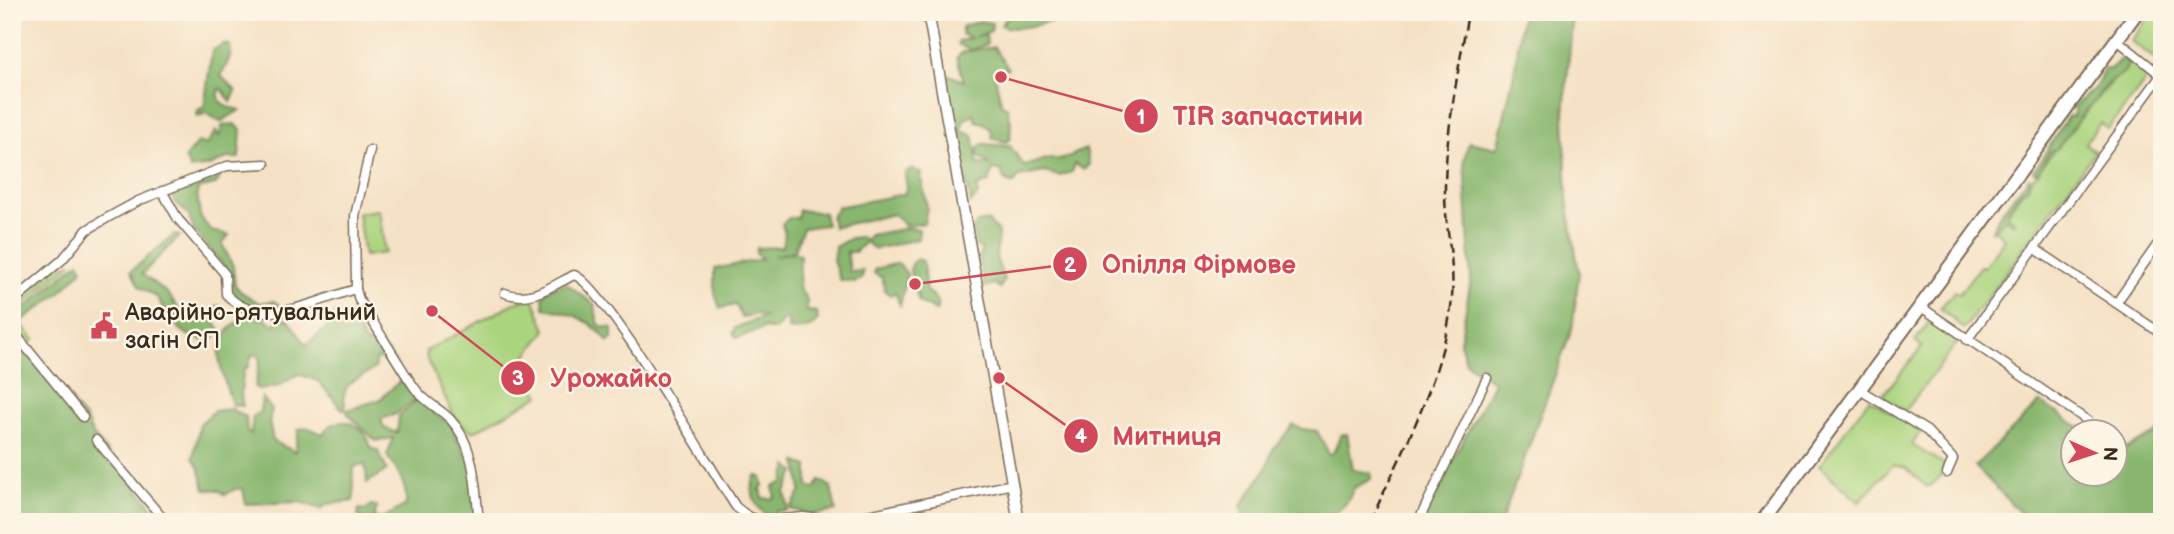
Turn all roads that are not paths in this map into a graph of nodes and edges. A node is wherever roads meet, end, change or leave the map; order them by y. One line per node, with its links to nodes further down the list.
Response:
1 (928, 12): 24 (street)
2 (2137, 12): 3 (main road)
3 (2116, 39): 4 (street); 14 (main road)
4 (2161, 75): 9 (street)
5 (370, 150): 10 (street)
6 (265, 164): 7 (street)
7 (162, 191): 10 (street); 12 (street)
8 (2162, 238): 13 (street)
9 (2035, 247): 13 (street); 17 (street)
10 (356, 289): 27 (street)
11 (505, 293): 28 (street)
12 (12, 302)
13 (2117, 302): 16 (street)
14 (1921, 307): 17 (street); 19 (main road)
15 (12, 330): 20 (street)
16 (2162, 334)
17 (1967, 340): 21 (street)
18 (1487, 378): 30 (street)
19 (1860, 390): 23 (street); 31 (main road)
20 (83, 417)
21 (2085, 419)
22 (96, 440): 26 (street)
23 (1947, 472)
24 (1013, 484): 25 (street); 29 (street)
25 (840, 521): 28 (street)
26 (166, 522)
27 (479, 522)
28 (764, 522)
29 (1019, 522)
30 (1418, 522)
31 (1762, 522)

